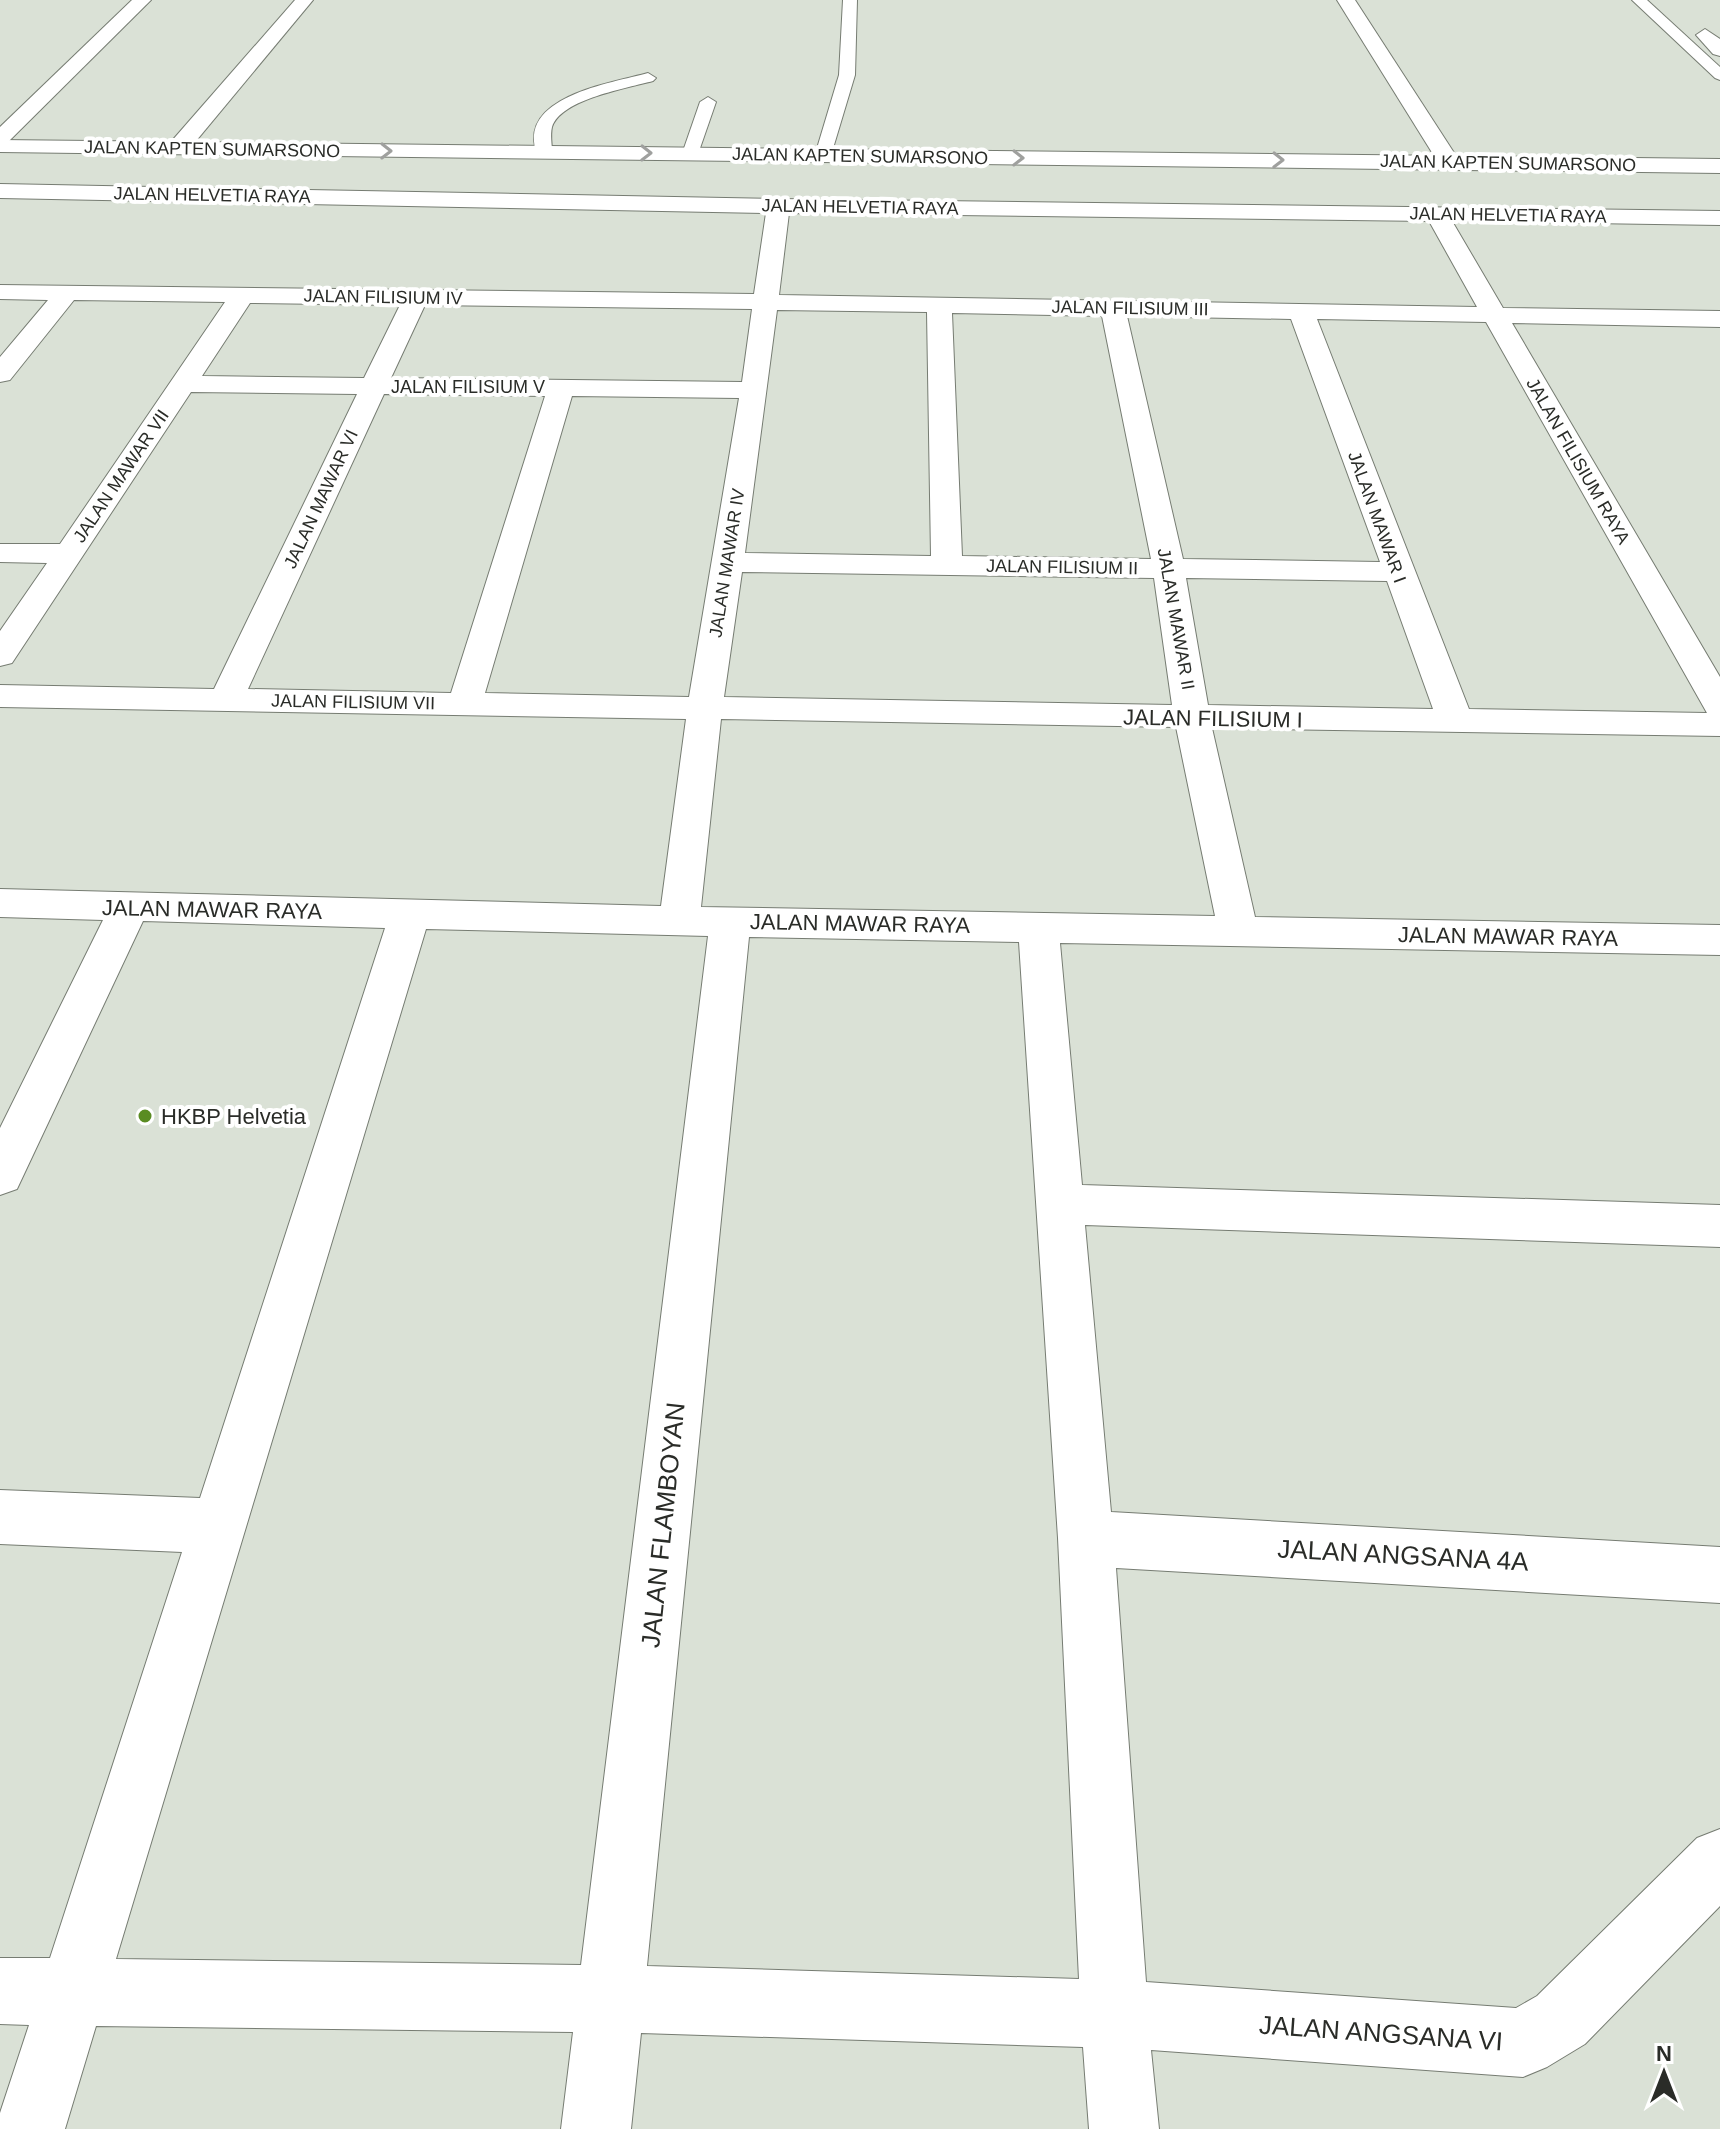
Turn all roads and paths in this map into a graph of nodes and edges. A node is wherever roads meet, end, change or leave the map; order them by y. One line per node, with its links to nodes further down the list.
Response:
1 (142, 0): 11 (main road)
2 (304, 0): 13 (main road)
3 (850, 0): 16 (lane)
4 (1346, 0): 17 (main road)
5 (1639, 0): 8 (lane)
6 (1705, 35): 7 (main road)
7 (1720, 50)
8 (1720, 75)
9 (648, 78): 14 (lane)
10 (708, 102): 15 (lane)
11 (0, 139)
12 (0, 146): 13 (main road, JALAN KAPTEN SUMARSONO)
13 (178, 148): 14 (main road, JALAN KAPTEN SUMARSONO, one-way to 14)
14 (544, 152): 15 (main road, JALAN KAPTEN SUMARSONO, one-way to 15)
15 (690, 154): 16 (main road, JALAN KAPTEN SUMARSONO)
16 (823, 155): 18 (main road, JALAN KAPTEN SUMARSONO, one-way to 18)
17 (1446, 158): 18 (main road, JALAN KAPTEN SUMARSONO, one-way to 17); 19 (main road, JALAN KAPTEN SUMARSONO)
18 (1120, 159): 22 (main road)
19 (1720, 166)
20 (0, 172): 21 (main road, JALAN KAPTEN SUMARSONO)
21 (445, 178)
22 (1127, 185)
23 (0, 191): 24 (main road, JALAN HELVETIA RAYA)
24 (778, 206): 25 (main road, JALAN HELVETIA RAYA); 31 (main road, JALAN MAWAR IV)
25 (1437, 215): 26 (main road, JALAN HELVETIA RAYA); 35 (main road, JALAN FILISIUM RAYA)
26 (1720, 218)
27 (0, 292): 28 (main road, JALAN FILISIUM IV)
28 (67, 293): 29 (main road, JALAN FILISIUM IV); 37 (main road)
29 (243, 295): 30 (main road, JALAN FILISIUM IV); 38 (main road, JALAN MAWAR VII)
30 (416, 297): 31 (main road, JALAN FILISIUM IV); 39 (main road, JALAN MAWAR VI)
31 (766, 302): 32 (main road, JALAN FILISIUM III); 41 (main road, JALAN MAWAR IV)
32 (939, 305): 33 (main road, JALAN FILISIUM III); 45 (main road)
33 (1113, 308): 34 (main road, JALAN FILISIUM III); 46 (main road, JALAN MAWAR II)
34 (1301, 311): 35 (main road, JALAN FILISIUM III); 47 (main road, JALAN MAWAR I)
35 (1493, 314): 36 (main road, JALAN FILISIUM III); 52 (main road, JALAN FILISIUM RAYA)
36 (1720, 319)
37 (0, 374)
38 (183, 384): 39 (main road, JALAN FILISIUM V); 43 (main road, JALAN MAWAR VII)
39 (374, 386): 40 (main road, JALAN FILISIUM V); 50 (main road, JALAN MAWAR VI)
40 (561, 388): 41 (main road, JALAN FILISIUM V); 51 (main road)
41 (754, 390): 44 (main road, JALAN MAWAR IV)
42 (0, 553): 43 (main road)
43 (69, 554): 48 (main road, JALAN MAWAR VII)
44 (726, 562): 45 (main road, JALAN FILISIUM II); 53 (main road, JALAN MAWAR IV)
45 (947, 565): 46 (main road, JALAN FILISIUM II)
46 (1169, 569): 47 (main road, JALAN FILISIUM II); 54 (main road, JALAN MAWAR II)
47 (1398, 572): 55 (main road, JALAN MAWAR I)
48 (0, 656)
49 (0, 696): 50 (main road, JALAN FILISIUM VII)
50 (226, 700): 51 (main road, JALAN FILISIUM VII)
51 (465, 703): 53 (main road, JALAN FILISIUM VII)
52 (1720, 707)
53 (705, 708): 54 (main road, JALAN FILISIUM I); 60 (main road, JALAN MAWAR IV)
54 (1192, 718): 55 (main road, JALAN FILISIUM I); 62 (main road, JALAN MAWAR II)
55 (1456, 722): 56 (main road, JALAN FILISIUM I)
56 (1720, 725)
57 (0, 903): 58 (main road, JALAN MAWAR RAYA)
58 (130, 907): 59 (main road, JALAN MAWAR RAYA); 64 (main road)
59 (410, 914): 60 (main road, JALAN MAWAR RAYA); 68 (main road)
60 (704, 921): 61 (main road, JALAN MAWAR RAYA); 74 (main road, JALAN FLAMBOYAN)
61 (1038, 927): 62 (main road, JALAN MAWAR RAYA); 65 (main road)
62 (1238, 931): 63 (main road, JALAN MAWAR RAYA)
63 (1720, 940)
64 (0, 1175)
65 (1061, 1204): 66 (main road); 69 (main road)
66 (1720, 1226)
67 (0, 1517): 68 (main road)
68 (218, 1526): 73 (main road)
69 (1086, 1538): 70 (main road, JALAN ANGSANA 4A); 75 (main road)
70 (1720, 1575)
71 (1720, 1861): 75 (main road, JALAN ANGSANA VI)
72 (0, 1991): 73 (main road, JALAN ANGSANA VI)
73 (73, 1993): 74 (main road, JALAN ANGSANA VI); 76 (main road)
74 (611, 1999): 75 (main road, JALAN ANGSANA VI); 77 (main road, JALAN FLAMBOYAN)
75 (1114, 2014): 78 (main road)
76 (30, 2129)
77 (596, 2129)
78 (1124, 2129)

